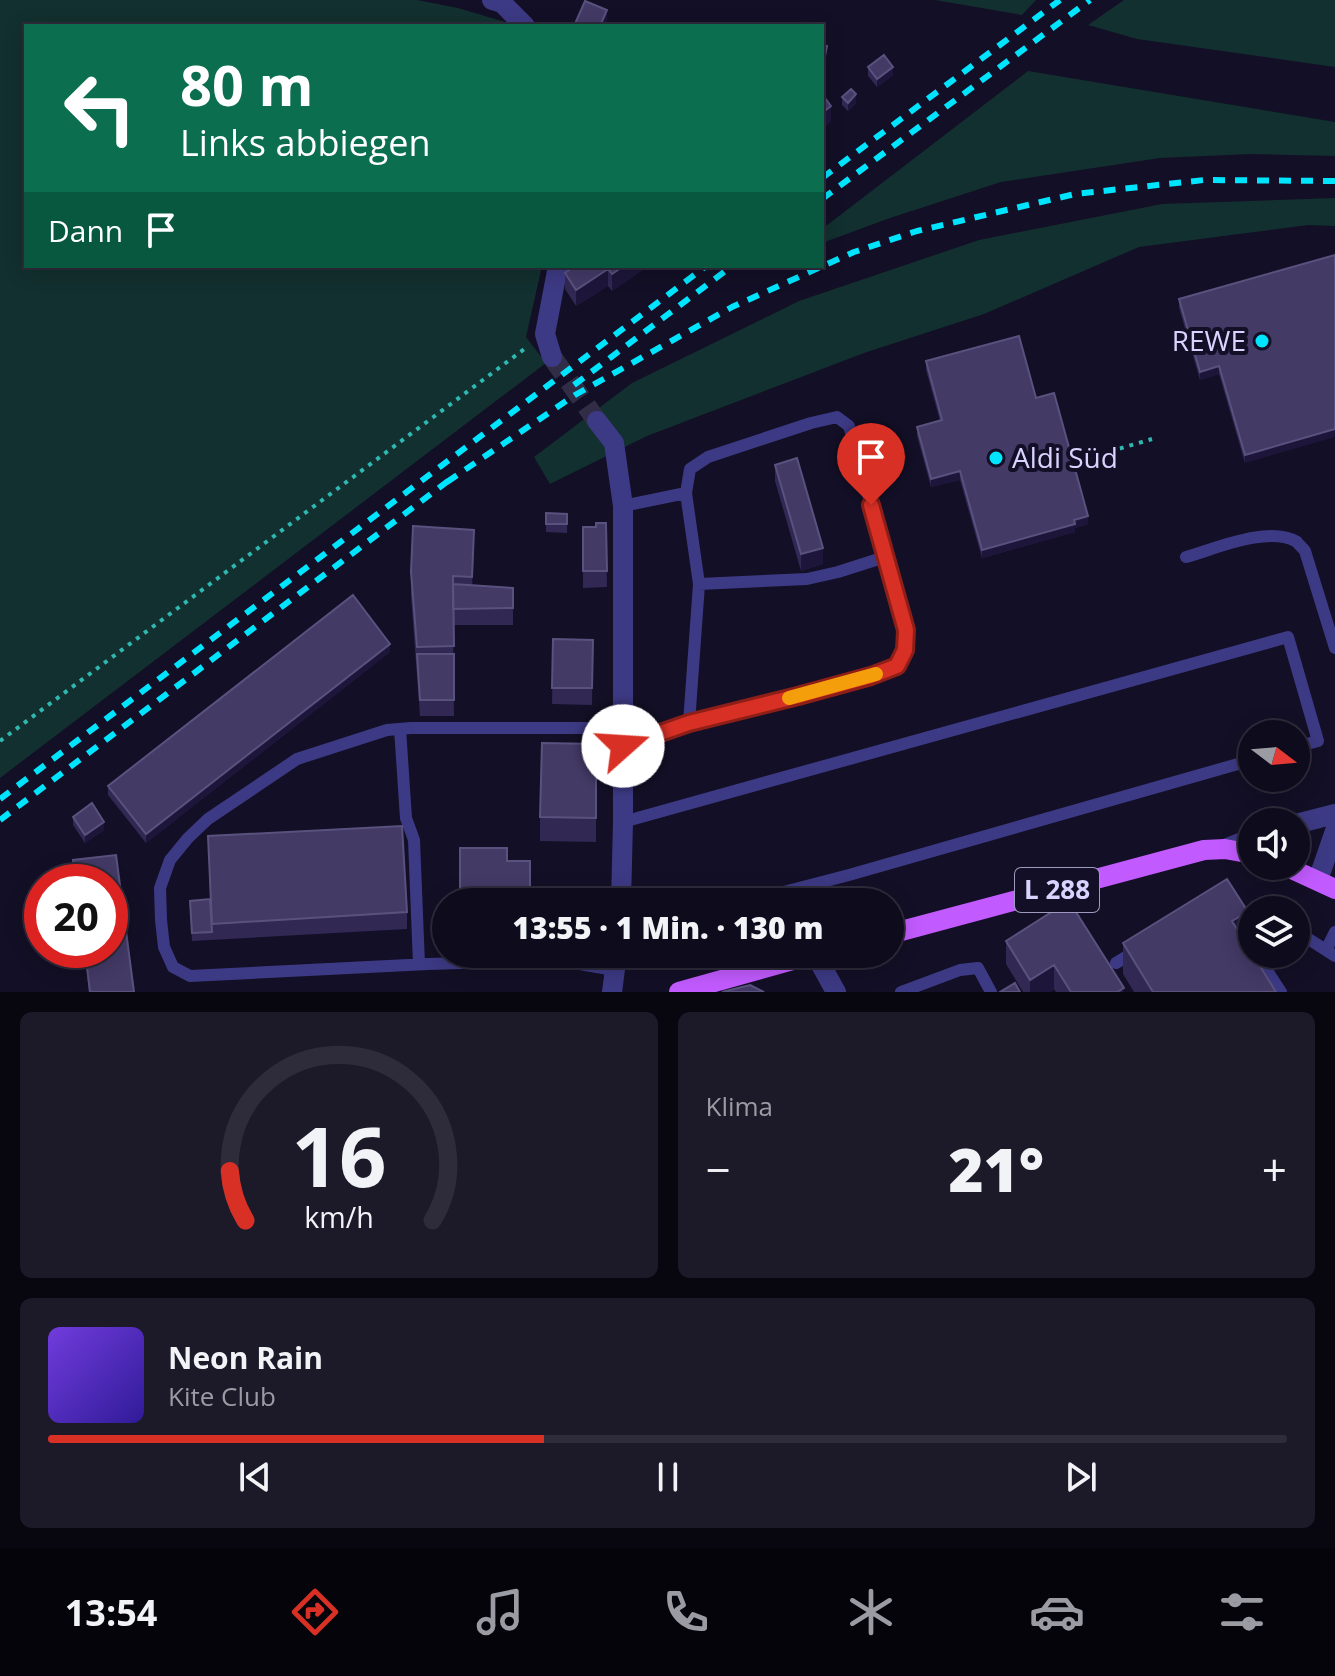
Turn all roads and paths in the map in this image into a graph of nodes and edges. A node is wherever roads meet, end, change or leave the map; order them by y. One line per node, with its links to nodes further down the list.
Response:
1 (492, 0): 2 (street)
2 (523, 24)
3 (558, 268): 4 (street)
4 (545, 334): 5 (street); 18 (path)
5 (552, 357)
6 (597, 421): 10 (street)
7 (1152, 439): 8 (path)
8 (1091, 457)
9 (686, 493): 10 (lane); 11 (lane); 13 (lane)
10 (623, 506): 17 (street)
11 (885, 557): 13 (lane); 15 (lane)
12 (1186, 557): 14 (lane)
13 (699, 584): 15 (lane)
14 (1335, 648)
15 (689, 723): 17 (lane)
16 (400, 729): 17 (lane); 37 (lane); 37 (lane)
17 (624, 737): 23 (street)
18 (0, 741)
19 (1310, 743): 23 (lane)
20 (1238, 764): 30 (lane)
21 (1335, 814): 22 (street)
22 (1310, 820)
23 (623, 822): 29 (street)
24 (1335, 831): 28 (street)
25 (1238, 844): 26 (street)
26 (1225, 849): 27 (main road, L 288); 31 (main road, L 288)
27 (1238, 851)
28 (1326, 884)
29 (621, 888)
30 (799, 888)
31 (904, 930)
32 (1335, 932): 35 (lane)
33 (1310, 940): 35 (lane)
34 (1143, 947): 36 (lane)
35 (1331, 953)
36 (1116, 963)
37 (419, 964): 38 (lane)
38 (432, 964)
39 (615, 968): 43 (street)
40 (764, 968): 44 (main road)
41 (822, 968): 45 (street)
42 (1265, 968): 48 (lane)
43 (612, 992)
44 (679, 992)
45 (836, 992)
46 (901, 992): 47 (lane)
47 (991, 992)
48 (1281, 992)

